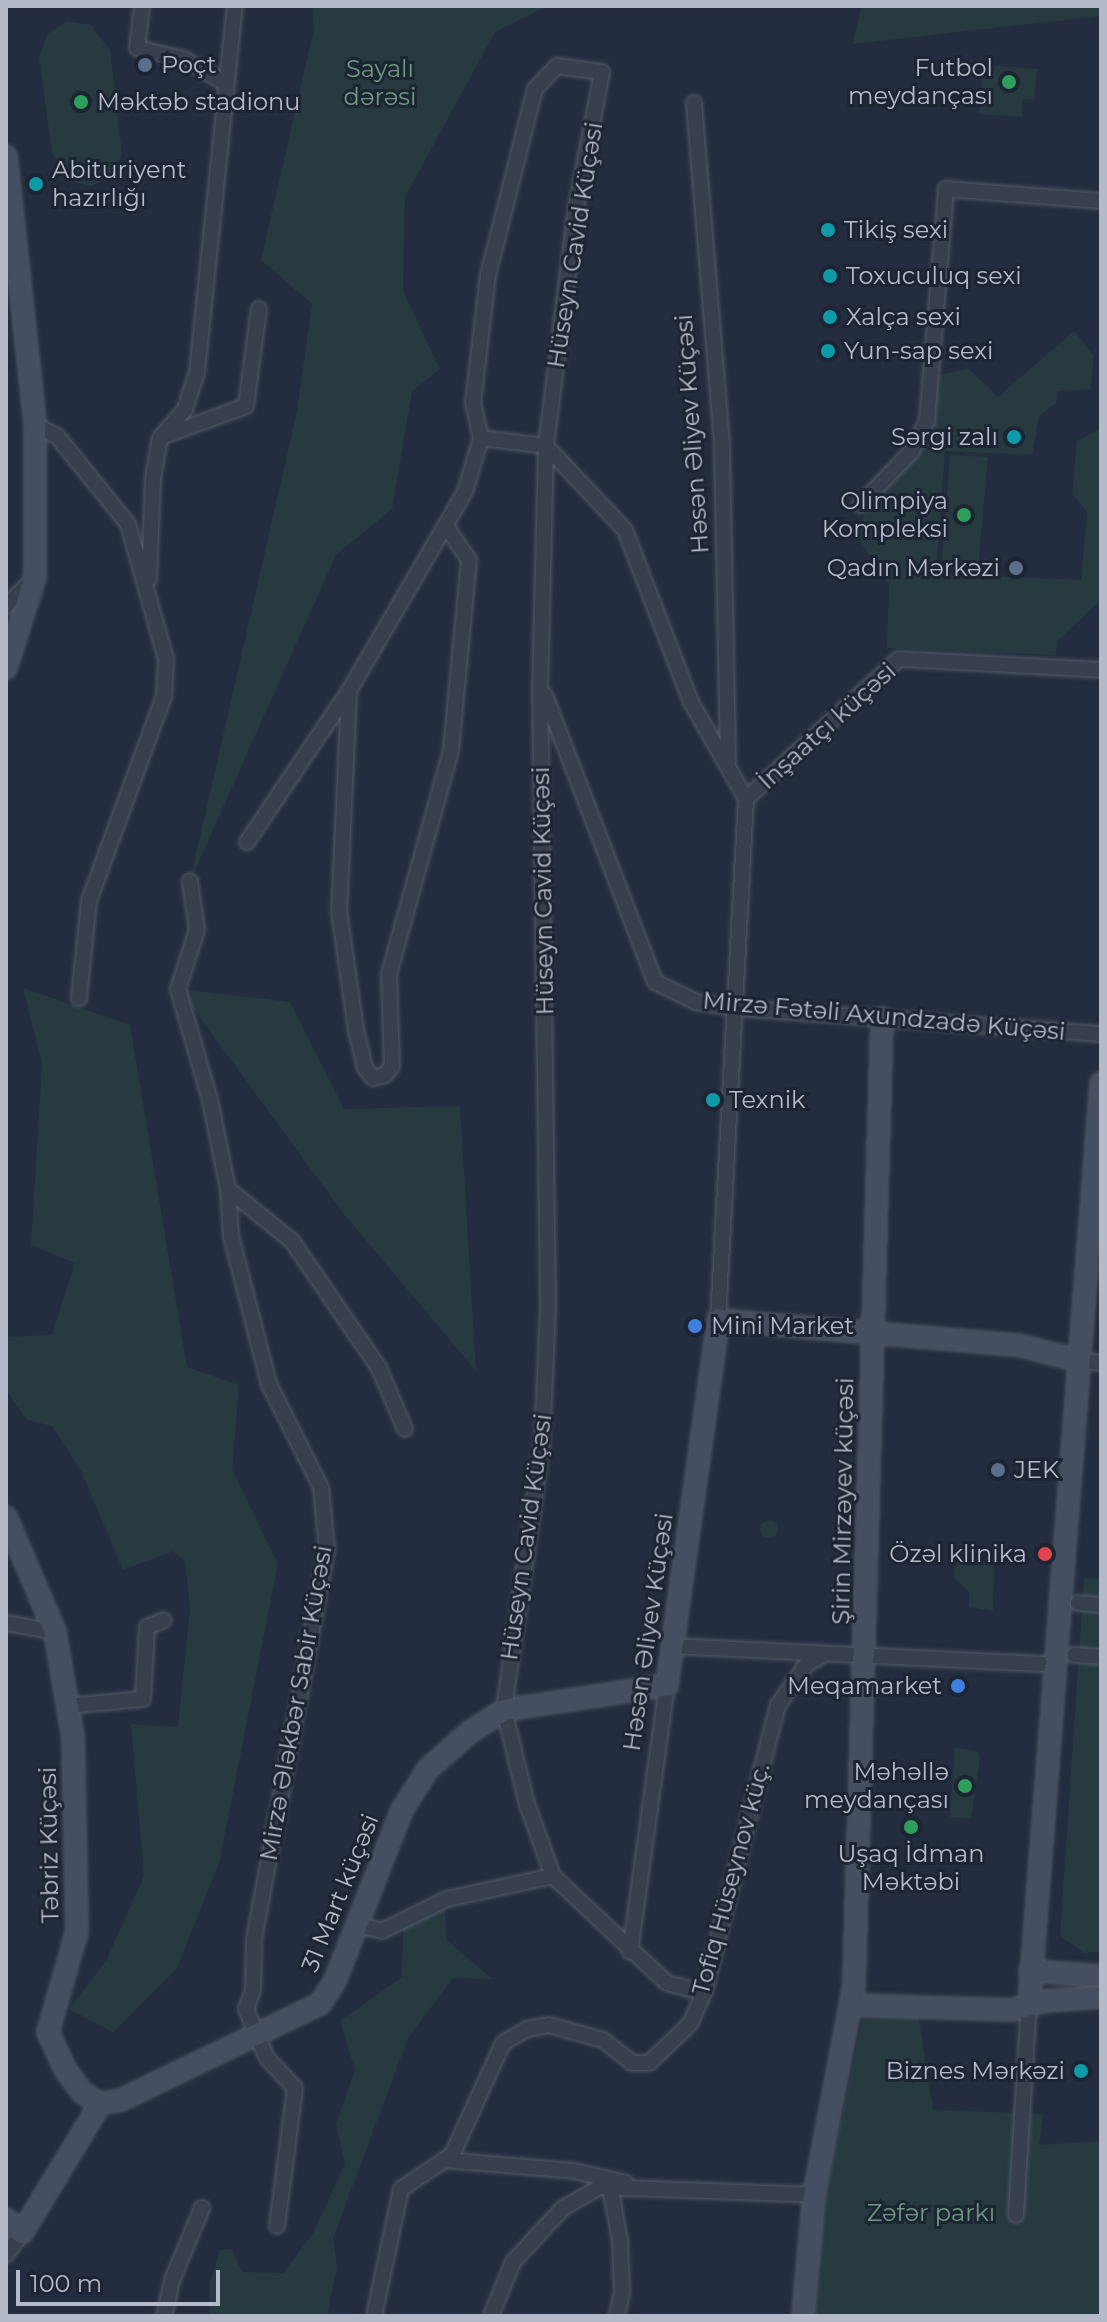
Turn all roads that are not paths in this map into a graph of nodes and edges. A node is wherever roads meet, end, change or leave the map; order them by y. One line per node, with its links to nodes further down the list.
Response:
1 (142, 6): 3 (street)
2 (235, 6): 3 (street)
3 (223, 82): 9 (street)
4 (694, 103): 21 (street, Həsən Əliyev Küçəsi)
5 (6, 156): 8 (street)
6 (1101, 201): 12 (street)
7 (259, 309): 9 (street)
8 (35, 425): 14 (street); 15 (street)
9 (160, 438): 15 (street)
10 (481, 438): 11 (street); 11 (street, Hüseyn Cavid Küçəsi); 13 (street)
11 (546, 446): 19 (street, Hüseyn Cavid Küçəsi); 21 (street, Həsən Əliyev Küçəsi)
12 (860, 505)
13 (447, 527): 20 (street); 20 (street)
14 (35, 577): 16 (street); 17 (street)
15 (148, 587): 25 (street)
16 (6, 606)
17 (6, 668)
18 (1101, 670): 22 (street, İnşaatçı küçəsi)
19 (540, 684): 26 (street, Mirzə Fətəli Axundzadə Küçəsi); 49 (street, Hüseyn Cavid Küçəsi)
20 (349, 691): 23 (street)
21 (728, 762): 22 (street, Həsən Əliyev Küçəsi)
22 (746, 799): 26 (street, Həsən Əliyev Küçəsi)
23 (247, 842)
24 (190, 881): 30 (street, Mirzə Ələkbər Sabir Küçəsi)
25 (79, 998)
26 (737, 1008): 27 (street, Mirzə Fətəli Axundzadə Küçəsi); 31 (street, Həsən Əliyev Küçəsi)
27 (882, 1018): 28 (street, Mirzə Fətəli Axundzadə Küçəsi); 32 (street, Şirin Mirzəyev küçəsi)
28 (1101, 1034)
29 (1101, 1083): 33 (street)
30 (228, 1189): 35 (street); 59 (street, Mirzə Ələkbər Sabir Küçəsi)
31 (718, 1320): 32 (street); 42 (street, Həsən Əliyev Küçəsi)
32 (872, 1332): 33 (street); 44 (street, Şirin Mirzəyev küçəsi)
33 (1080, 1361): 34 (street); 46 (street)
34 (1101, 1363)
35 (405, 1429)
36 (6, 1517): 41 (street, Təbriz Küçəsi)
37 (1078, 1603): 38 (street)
38 (1101, 1605)
39 (164, 1620): 48 (street)
40 (6, 1623): 41 (street)
41 (55, 1632): 48 (street, Təbriz Küçəsi)
42 (671, 1646): 43 (street); 47 (street, Həsən Əliyev Küçəsi)
43 (824, 1654): 44 (street); 55 (street, Tofiq Hüseynov küç.)
44 (866, 1654): 46 (street); 56 (street, Şirin Mirzəyev küçəsi)
45 (1101, 1657): 46 (street)
46 (1066, 1660): 53 (street)
47 (667, 1685): 49 (street, 31 Mart küçəsi); 52 (street, Həsən Əliyev Küçəsi)
48 (68, 1706): 60 (street, Təbriz Küçəsi)
49 (504, 1710): 50 (street); 51 (street, 31 Mart küçəsi)
50 (553, 1876): 51 (street); 52 (street)
51 (357, 1925): 59 (street, 31 Mart küçəsi)
52 (630, 1952): 55 (street)
53 (1030, 1971): 54 (street); 58 (street)
54 (1101, 1976)
55 (704, 1993): 61 (street, Tofiq Hüseynov küç.)
56 (852, 1995): 58 (street); 64 (street, Şirin Mirzəyev küçəsi)
57 (1101, 1997): 58 (street)
58 (1029, 2005): 66 (street)
59 (260, 2034): 60 (street, 31 Mart küçəsi); 68 (street, Mirzə Ələkbər Sabir Küçəsi)
60 (100, 2104): 69 (street)
61 (444, 2160): 63 (street); 72 (street, Tofiq Hüseynov küç.)
62 (610, 2186): 63 (street); 73 (street); 74 (street)
63 (637, 2188): 64 (street)
64 (814, 2195): 75 (street, Şirin Mirzəyev küçəsi)
65 (202, 2208): 71 (street)
66 (1016, 2215)
67 (6, 2219): 69 (street)
68 (277, 2226)
69 (22, 2233): 70 (street)
70 (6, 2255)
71 (164, 2316)
72 (374, 2316)
73 (491, 2316)
74 (617, 2316)
75 (803, 2316)

